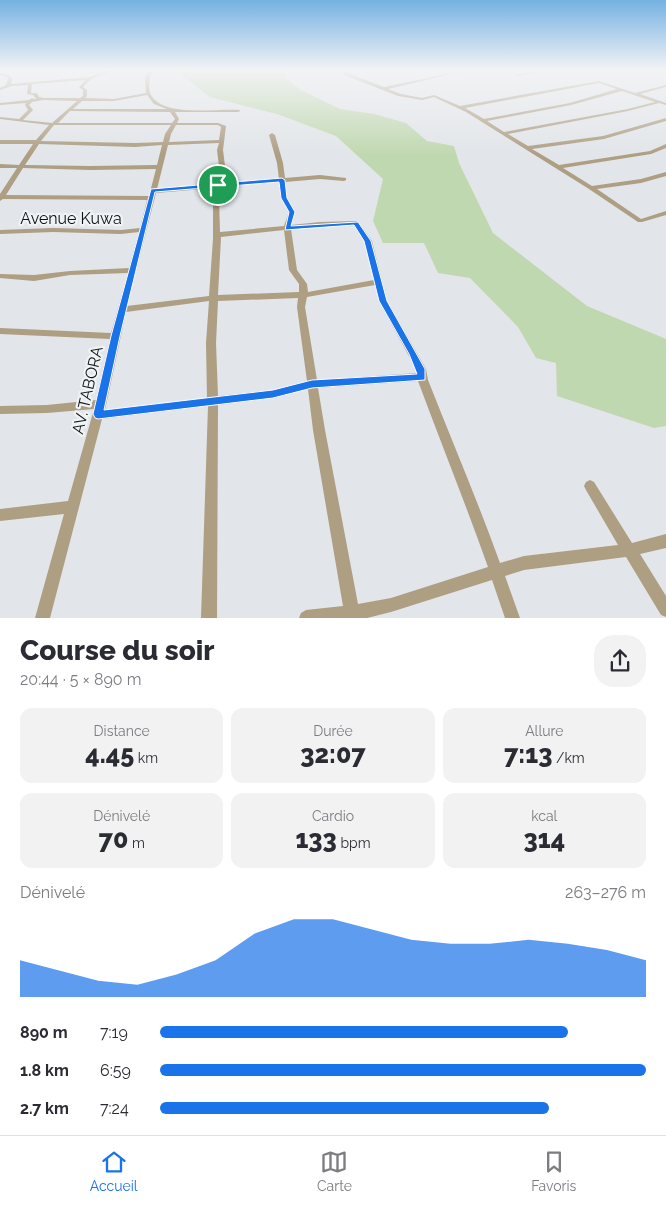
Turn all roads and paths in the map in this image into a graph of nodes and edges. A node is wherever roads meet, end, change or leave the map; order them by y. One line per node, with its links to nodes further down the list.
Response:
1 (34, 98): 10 (street)
2 (40, 98): 11 (street)
3 (126, 98): 9 (street)
4 (151, 98): 17 (street)
5 (438, 98): 15 (street)
6 (515, 98): 15 (street)
7 (593, 98): 22 (street)
8 (646, 98): 12 (street)
9 (81, 99): 11 (street); 16 (street)
10 (30, 100): 11 (street); 13 (street); 20 (street)
11 (44, 100)
12 (659, 102): 14 (street); 25 (street)
13 (0, 104)
14 (666, 104)
15 (461, 108): 22 (street)
16 (69, 110): 17 (street); 23 (street)
17 (173, 111): 18 (street); 24 (street, AV. TABORA)
18 (238, 111)
19 (0, 118): 20 (street)
20 (21, 119): 23 (street)
21 (666, 119): 32 (street)
22 (484, 120): 25 (street)
23 (53, 124): 24 (street); 29 (street)
24 (173, 124): 27 (street); 30 (street, AV. TABORA)
25 (505, 133): 32 (street)
26 (272, 135): 39 (street)
27 (221, 141): 30 (street); 40 (street)
28 (0, 142): 29 (street)
29 (37, 142): 30 (street); 34 (street)
30 (165, 143): 35 (street, AV. TABORA)
31 (666, 146): 36 (street)
32 (528, 148): 36 (street)
33 (0, 166): 34 (street)
34 (20, 166): 35 (street); 43 (street)
35 (159, 167): 42 (street, AV. TABORA)
36 (559, 167): 41 (street)
37 (666, 174): 41 (street)
38 (344, 179): 39 (street)
39 (282, 180): 40 (street); 45 (street)
40 (218, 185): 42 (street); 48 (street)
41 (591, 188): 44 (street)
42 (152, 194): 43 (street); 46 (street, AV. TABORA)
43 (0, 198)
44 (666, 213)
45 (287, 228): 48 (street); 51 (street); 52 (street)
46 (142, 230): 47 (street, Avenue Kuwa); 49 (street, AV. TABORA)
47 (0, 232)
48 (217, 235): 53 (street)
49 (132, 270): 50 (street); 54 (street, AV. TABORA)
50 (0, 276)
51 (377, 282): 52 (street); 57 (street)
52 (304, 295): 53 (street); 58 (street)
53 (213, 298): 54 (street); 59 (street)
54 (122, 310): 56 (street, AV. TABORA)
55 (0, 331): 56 (street)
56 (115, 336): 60 (street, AV. TABORA)
57 (422, 377): 58 (street); 67 (street)
58 (312, 384): 59 (street); 69 (street)
59 (212, 400): 60 (street); 71 (street)
60 (99, 409): 61 (street); 63 (street, AV. TABORA)
61 (0, 410)
62 (590, 486): 66 (street)
63 (72, 507): 64 (street); 70 (street, AV. TABORA)
64 (0, 515)
65 (666, 541): 66 (street)
66 (630, 550): 67 (street); 68 (street)
67 (495, 571): 69 (street); 73 (street)
68 (666, 610)
69 (352, 616): 72 (street)
70 (42, 618)
71 (210, 618)
72 (306, 618)
73 (513, 618)

